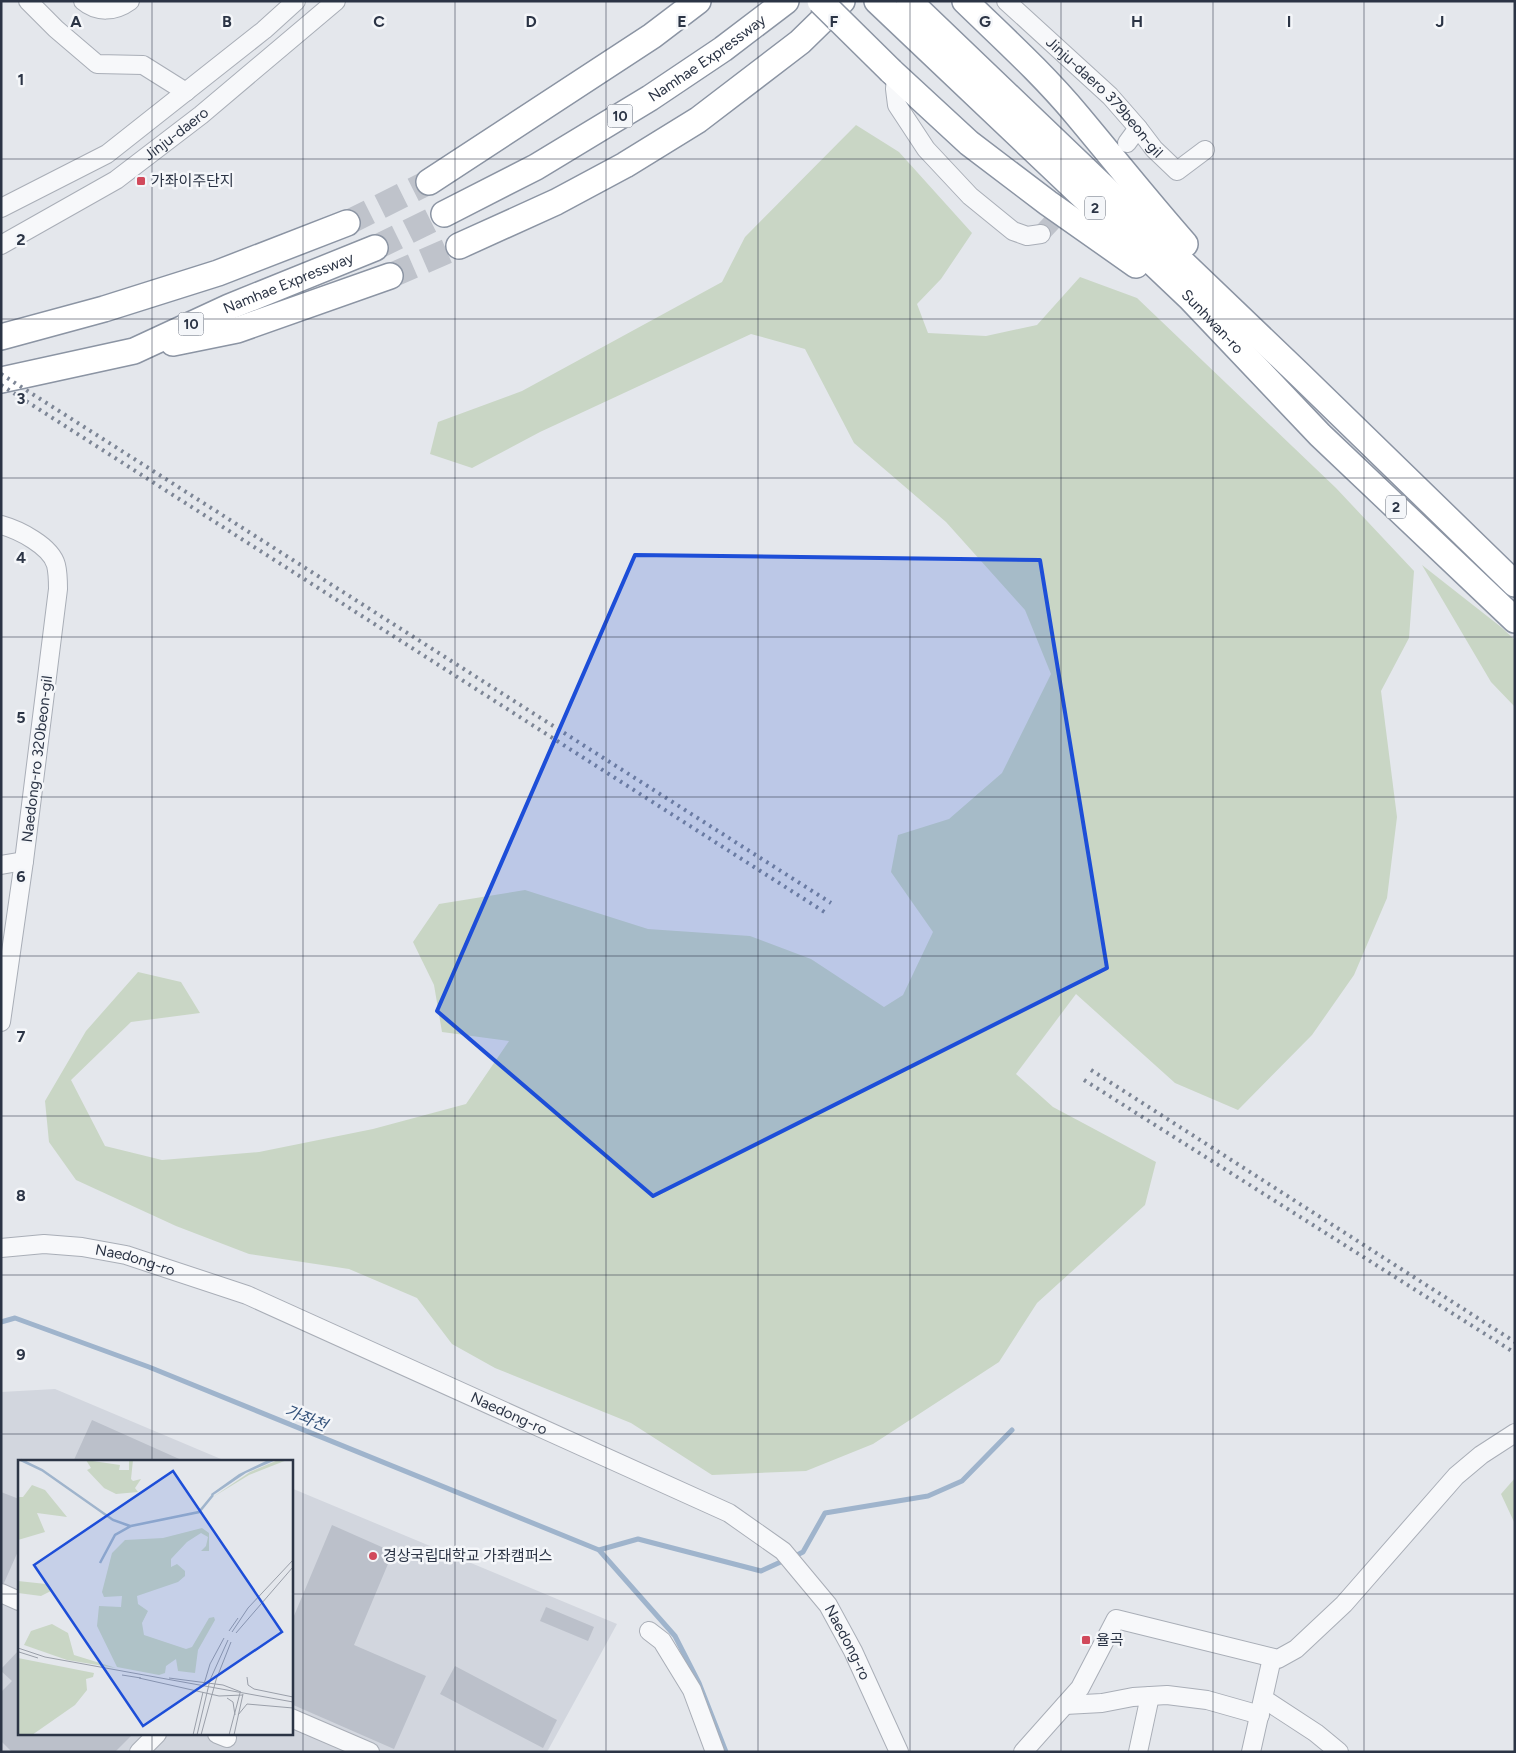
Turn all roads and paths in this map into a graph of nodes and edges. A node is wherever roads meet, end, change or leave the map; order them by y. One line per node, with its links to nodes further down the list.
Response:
1 (28, 1): 15 (street)
2 (83, 1): 3 (street)
3 (130, 1)
4 (296, 1): 15 (street, Jinju-daero)
5 (336, 1): 24 (street, Jinju-daero)
6 (698, 1): 19 (highway)
7 (786, 1): 21 (highway, Namhae Expressway / 10)
8 (820, 1): 14 (highway, bridge)
9 (842, 1): 25 (highway)
10 (877, 1): 13 (highway)
11 (965, 1): 30 (highway)
12 (1006, 1): 16 (street, Jinju-daero 379beon-gil)
13 (912, 14): 30 (highway, Sunhwan-ro); 32 (highway, Sunhwan-ro / 2)
14 (893, 74): 23 (street); 32 (highway)
15 (186, 92): 20 (street, Jinju-daero)
16 (1138, 128): 17 (street); 18 (street, Jinju-daero 379beon-gil)
17 (1127, 142)
18 (1205, 150)
19 (429, 182)
20 (1, 208)
21 (444, 214)
22 (347, 223): 28 (highway)
23 (1042, 234)
24 (1, 245)
25 (459, 246)
26 (375, 248): 29 (highway, Namhae Expressway / 10)
27 (390, 276): 29 (highway)
28 (1, 337)
29 (134, 351): 31 (highway, Namhae Expressway / 10)
30 (1299, 374): 34 (highway, Sunhwan-ro / 2)
31 (1, 380)
32 (1280, 393): 35 (highway, Sunhwan-ro / 2)
33 (1, 524): 36 (street, Naedong-ro 320beon-gil)
34 (1515, 584)
35 (1515, 620)
36 (24, 861): 37 (street); 38 (street, Naedong-ro 320beon-gil)
37 (1, 865)
38 (1, 1022)
39 (1, 1248): 53 (street, Naedong-ro)
40 (1515, 1433): 44 (street)
41 (1, 1593): 42 (street)
42 (18, 1601)
43 (649, 1631): 52 (street)
44 (1272, 1658): 46 (street); 47 (street)
45 (1150, 1696): 46 (street); 47 (street); 55 (street)
46 (1065, 1705): 54 (street)
47 (1262, 1707): 56 (street); 57 (street)
48 (292, 1718): 51 (street)
49 (155, 1736): 50 (street)
50 (139, 1752)
51 (370, 1752)
52 (715, 1752)
53 (899, 1752)
54 (1023, 1752)
55 (1138, 1752)
56 (1251, 1752)
57 (1339, 1752)

